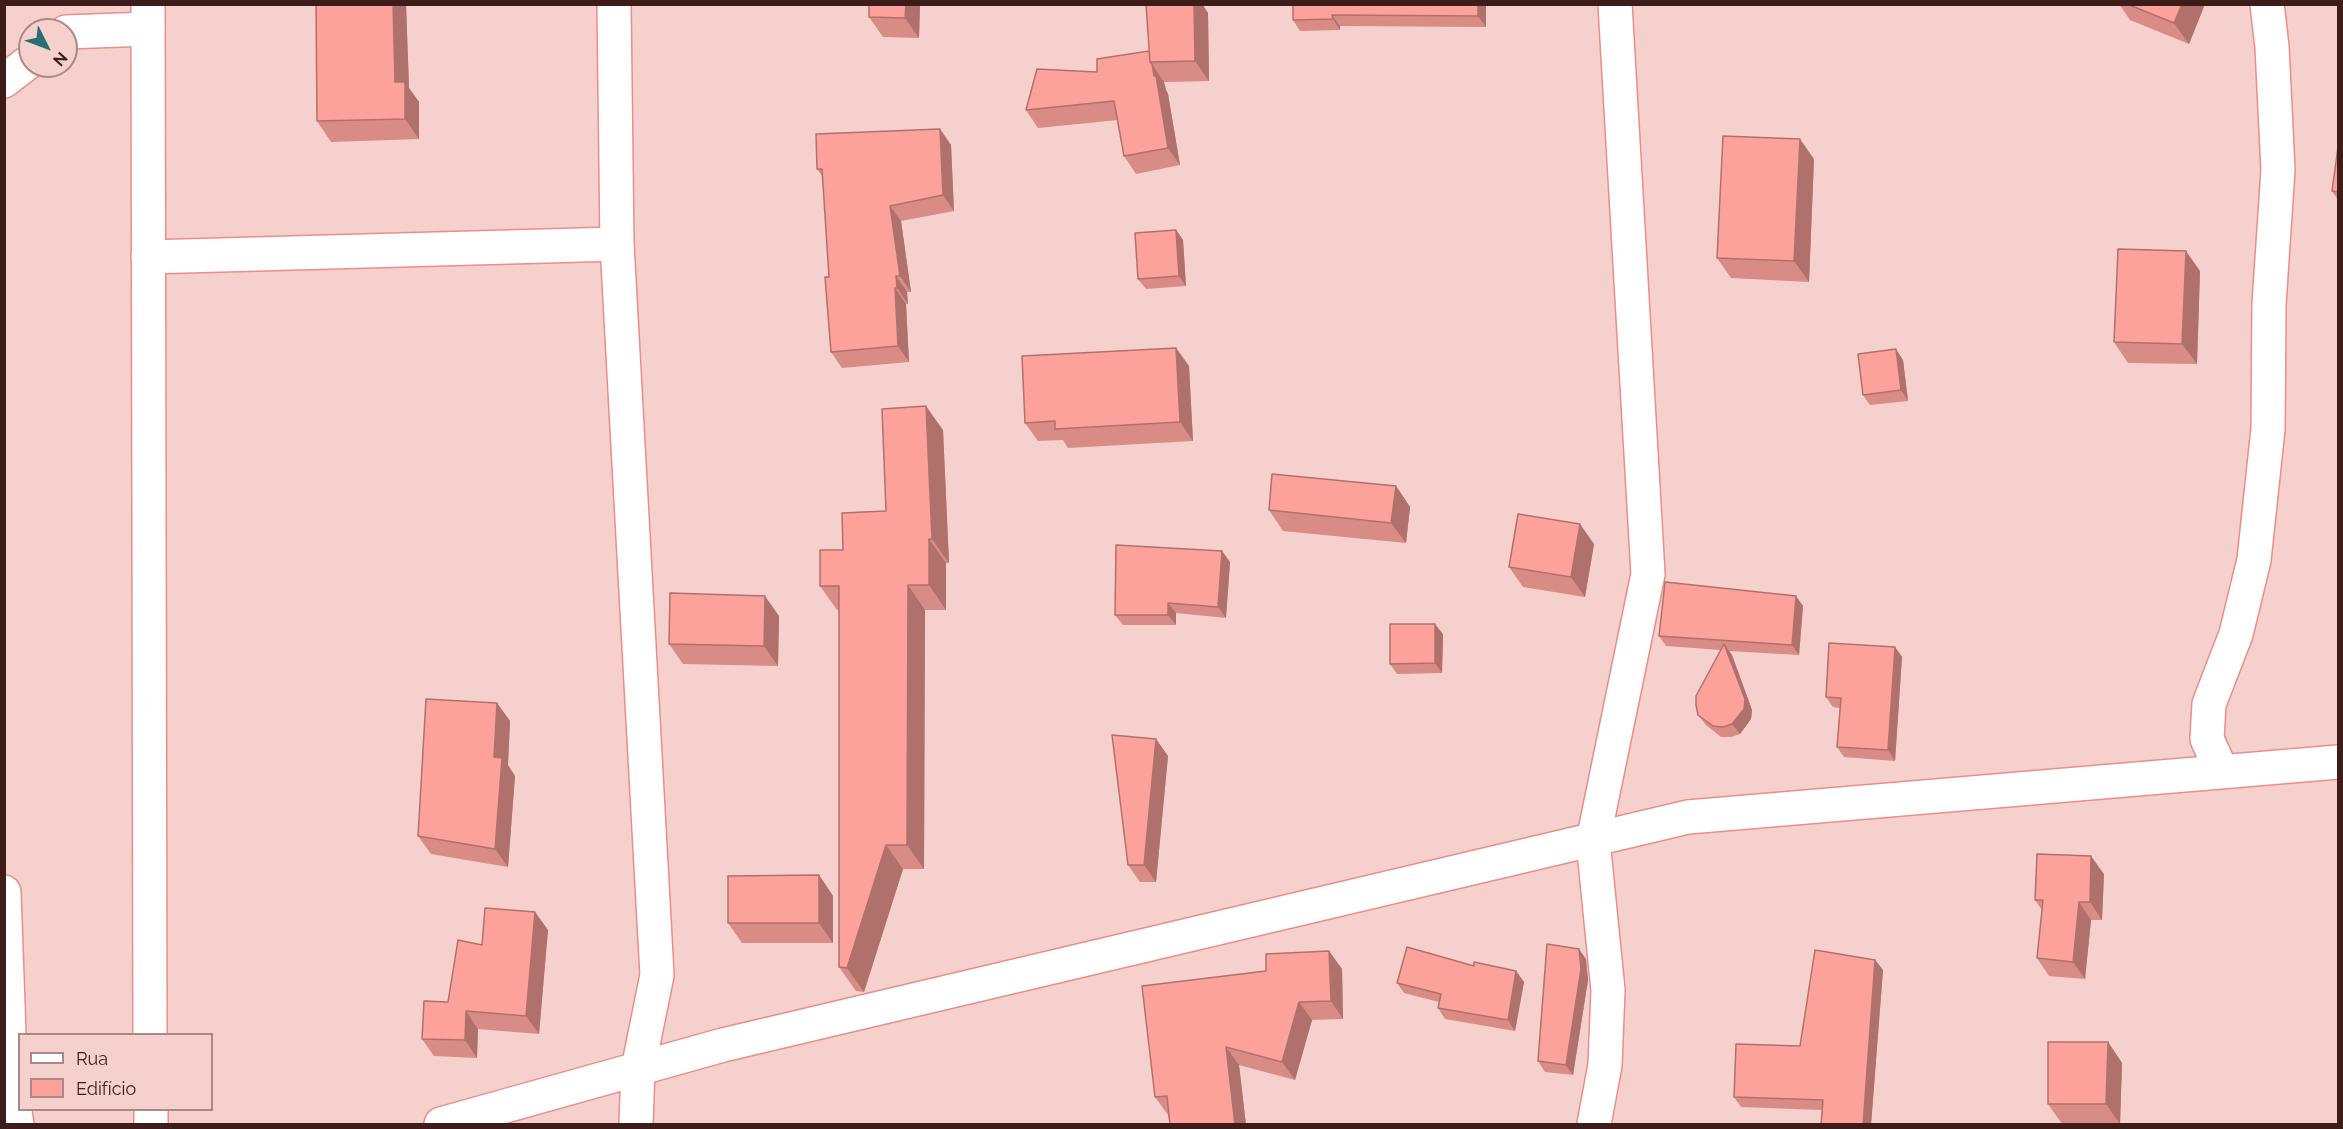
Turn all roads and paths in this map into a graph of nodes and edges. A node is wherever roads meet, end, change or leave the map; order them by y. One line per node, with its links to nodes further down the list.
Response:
1 (614, 4): 9 (main road)
2 (1615, 4): 13 (main road)
3 (2268, 4): 12 (main road)
4 (96, 17): 5 (main road); 6 (main road)
5 (148, 17): 10 (main road)
6 (78, 26)
7 (18, 70): 8 (main road)
8 (4, 81)
9 (617, 244): 10 (main road); 16 (main road)
10 (148, 257): 15 (main road)
11 (2338, 762): 12 (main road)
12 (2222, 772): 13 (main road)
13 (1593, 841): 16 (main road); 20 (main road)
14 (4, 892): 17 (main road)
15 (150, 1033)
16 (638, 1068): 18 (main road); 19 (main road)
17 (17, 1125)
18 (441, 1125)
19 (636, 1125)
20 (1594, 1125)

